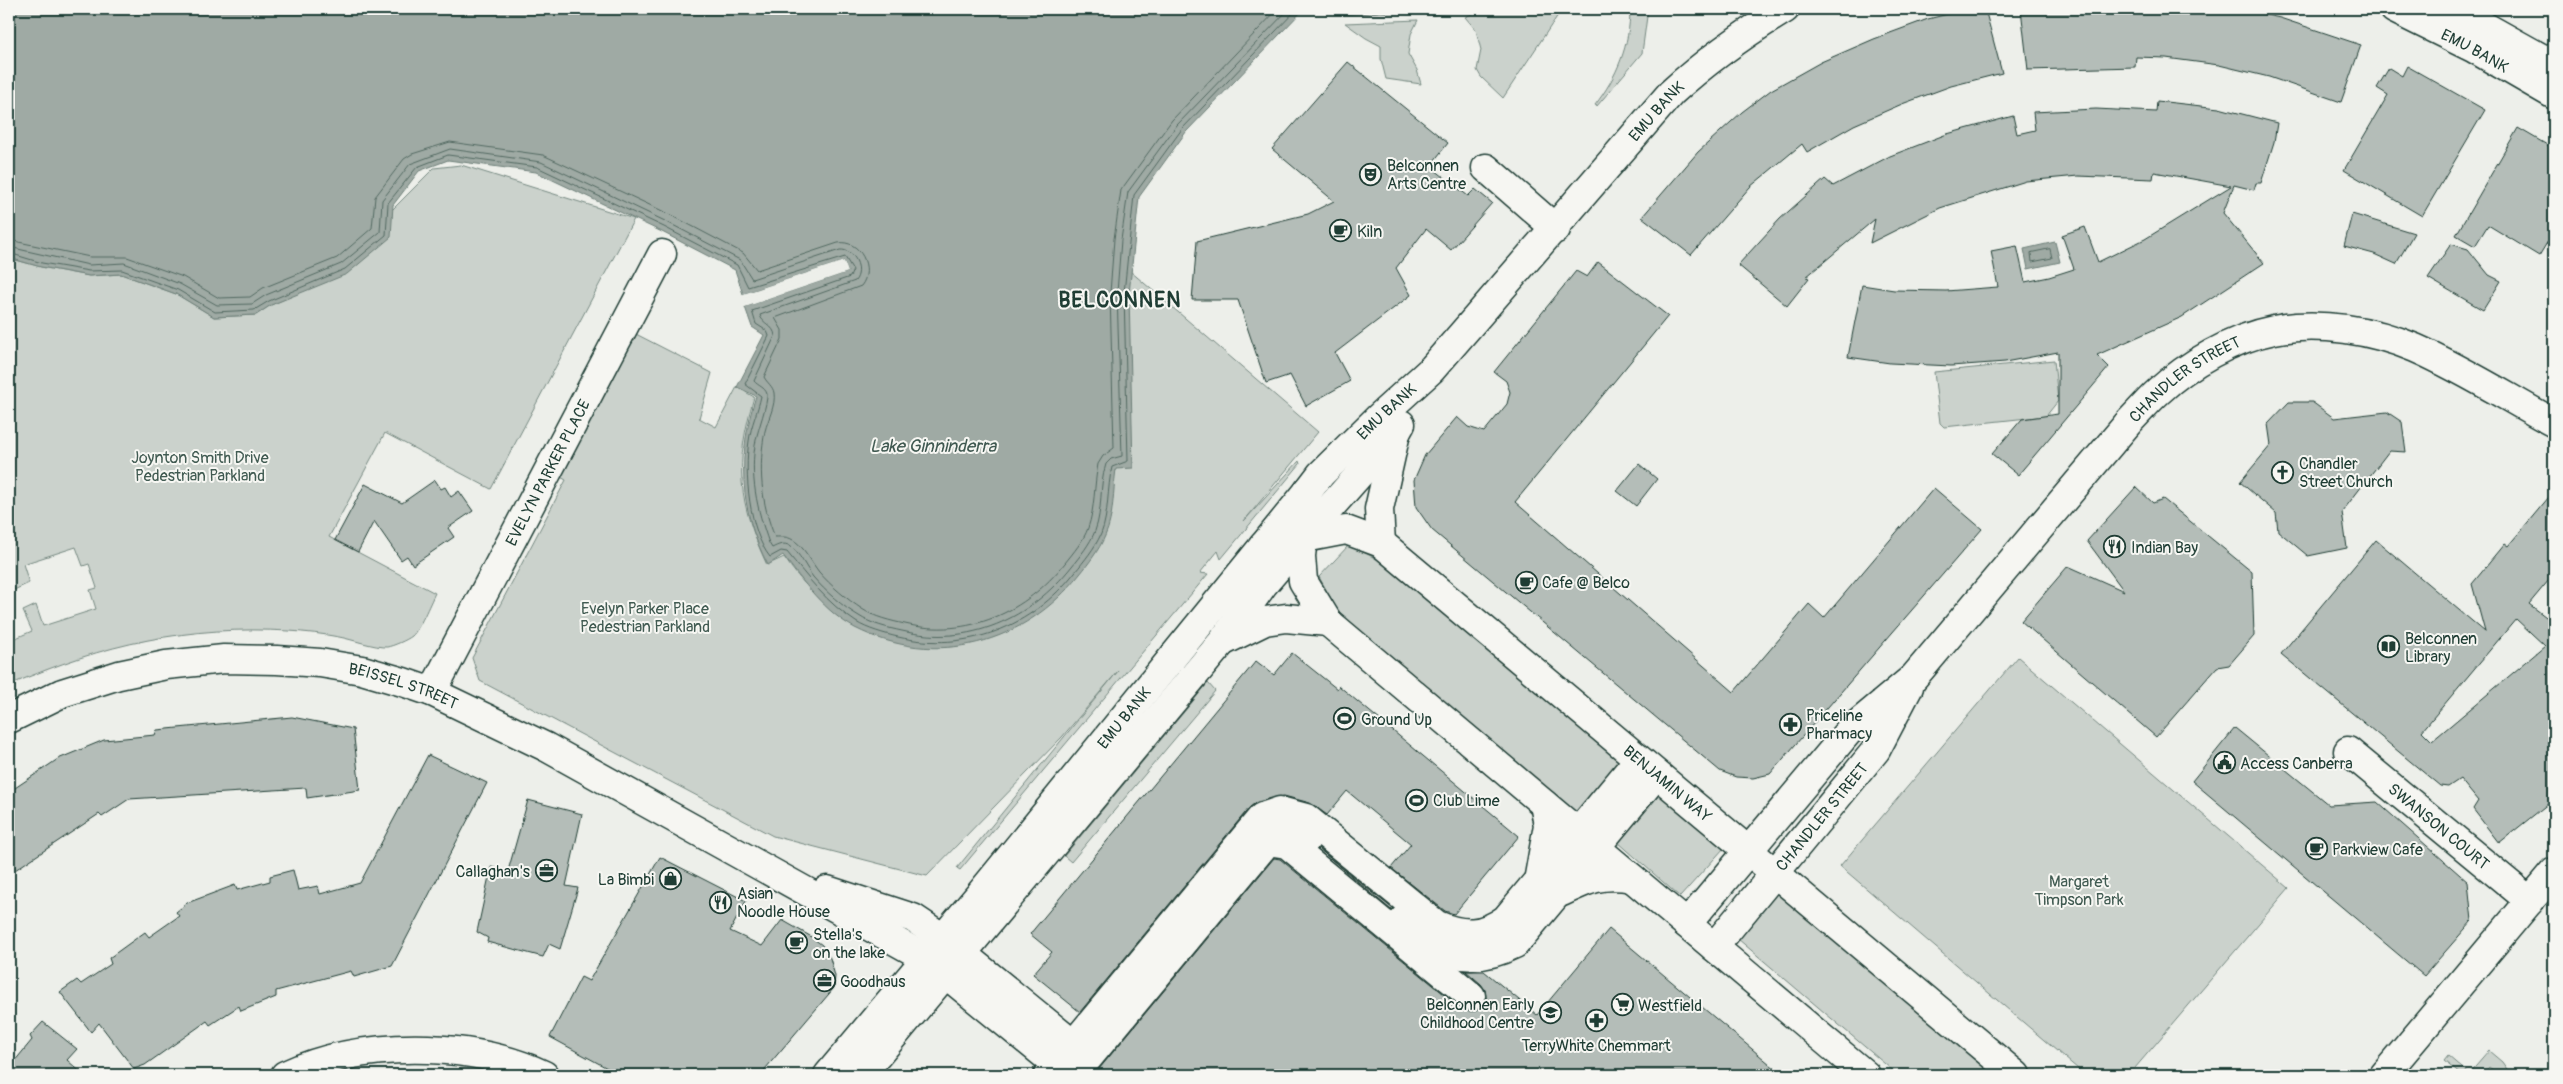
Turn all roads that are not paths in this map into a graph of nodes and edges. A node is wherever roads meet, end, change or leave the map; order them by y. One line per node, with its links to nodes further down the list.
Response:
1 (1785, 9): 6 (street, EMU BANK)
2 (2394, 9): 4 (street, EMU BANK)
3 (2446, 9): 4 (street, EMU BANK)
4 (2552, 81)
5 (1486, 168): 6 (street)
6 (1556, 229): 8 (street, EMU BANK)
7 (662, 254): 18 (street, EVELYN PARKER PLACE)
8 (1431, 370): 10 (street, EMU BANK); 11 (street, EMU BANK)
9 (2554, 424): 17 (street, CHANDLER STREET)
10 (1396, 433): 12 (street, EMU BANK); 13 (street)
11 (1308, 490): 12 (street); 14 (street, EMU BANK)
12 (1304, 537): 13 (street, BENJAMIN WAY); 14 (street, BENJAMIN WAY); 15 (street); 16 (street, EMU BANK)
13 (1381, 543): 21 (street, BENJAMIN WAY)
14 (1263, 546): 32 (street, EMU BANK)
15 (1328, 622): 16 (street); 22 (street)
16 (1222, 642): 32 (street, EMU BANK)
17 (1914, 677): 24 (street, CHANDLER STREET); 27 (street, CHANDLER STREET)
18 (432, 692): 19 (street, BEISSEL STREET); 25 (street, BEISSEL STREET)
19 (9, 719)
20 (2348, 751): 30 (street, SWANSON COURT)
21 (1647, 767): 23 (street); 24 (street, BENJAMIN WAY)
22 (1544, 804): 23 (street); 29 (street)
23 (1587, 840): 28 (street); 29 (street)
24 (1748, 851): 27 (street, BENJAMIN WAY); 31 (street, CHANDLER STREET)
25 (767, 870): 32 (street, BEISSEL STREET); 34 (street, BEISSEL STREET)
26 (2554, 872): 30 (street)
27 (1775, 873): 33 (street, CHANDLER STREET); 42 (street, BENJAMIN WAY)
28 (1632, 878): 29 (street); 31 (street)
29 (1547, 887): 36 (street)
30 (2530, 901): 43 (street)
31 (1687, 924): 33 (street)
32 (953, 945): 34 (street, EMU BANK); 36 (street, BEISSEL STREET)
33 (1714, 947): 41 (street)
34 (936, 966): 36 (street, BEISSEL STREET); 39 (street, EMU BANK); 40 (street, EMU BANK)
35 (1471, 996): 36 (street)
36 (1076, 1061)
37 (286, 1075): 38 (street)
38 (544, 1075)
39 (828, 1075)
40 (861, 1075)
41 (1866, 1075)
42 (2016, 1075)
43 (2384, 1075)

